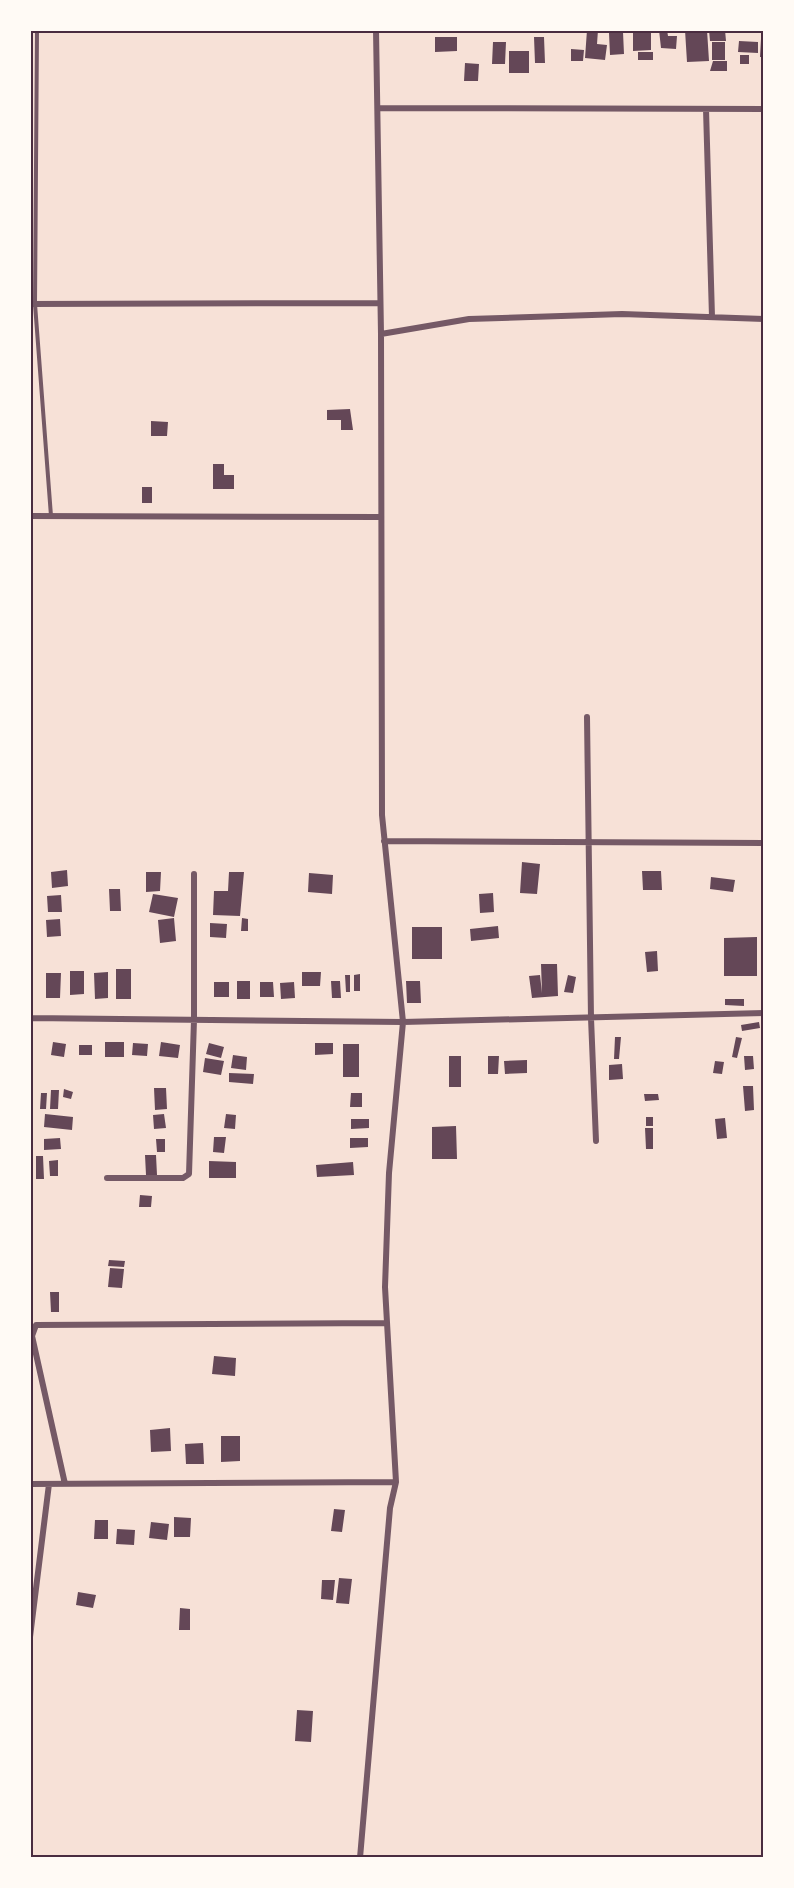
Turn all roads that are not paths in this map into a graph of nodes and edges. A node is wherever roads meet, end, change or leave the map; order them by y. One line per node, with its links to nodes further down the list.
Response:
1 (37, 30): 7 (lane)
2 (376, 30): 3 (street)
3 (378, 108): 4 (street); 6 (street)
4 (706, 109): 5 (street); 8 (street)
5 (764, 109)
6 (379, 303): 7 (street); 10 (street)
7 (33, 304): 12 (lane)
8 (712, 317): 9 (street); 10 (street)
9 (764, 319)
10 (381, 334): 13 (street)
11 (30, 516): 12 (street)
12 (51, 516): 13 (street)
13 (381, 517): 15 (street)
14 (587, 717): 16 (street)
15 (384, 841): 16 (street); 24 (street)
16 (589, 842): 17 (street); 22 (street)
17 (764, 843)
18 (194, 874): 23 (street)
19 (30, 884): 21 (street)
20 (764, 1013): 22 (street)
21 (31, 1018): 23 (street); 25 (street)
22 (591, 1018): 24 (street); 26 (street)
23 (194, 1020): 24 (street); 27 (street)
24 (403, 1022): 28 (street)
25 (30, 1068)
26 (596, 1140)
27 (107, 1178)
28 (387, 1323): 29 (street); 32 (street)
29 (396, 1482): 32 (street); 34 (street)
30 (30, 1484): 31 (street)
31 (49, 1484): 32 (street); 33 (street)
32 (65, 1484)
33 (30, 1637)
34 (360, 1858)

